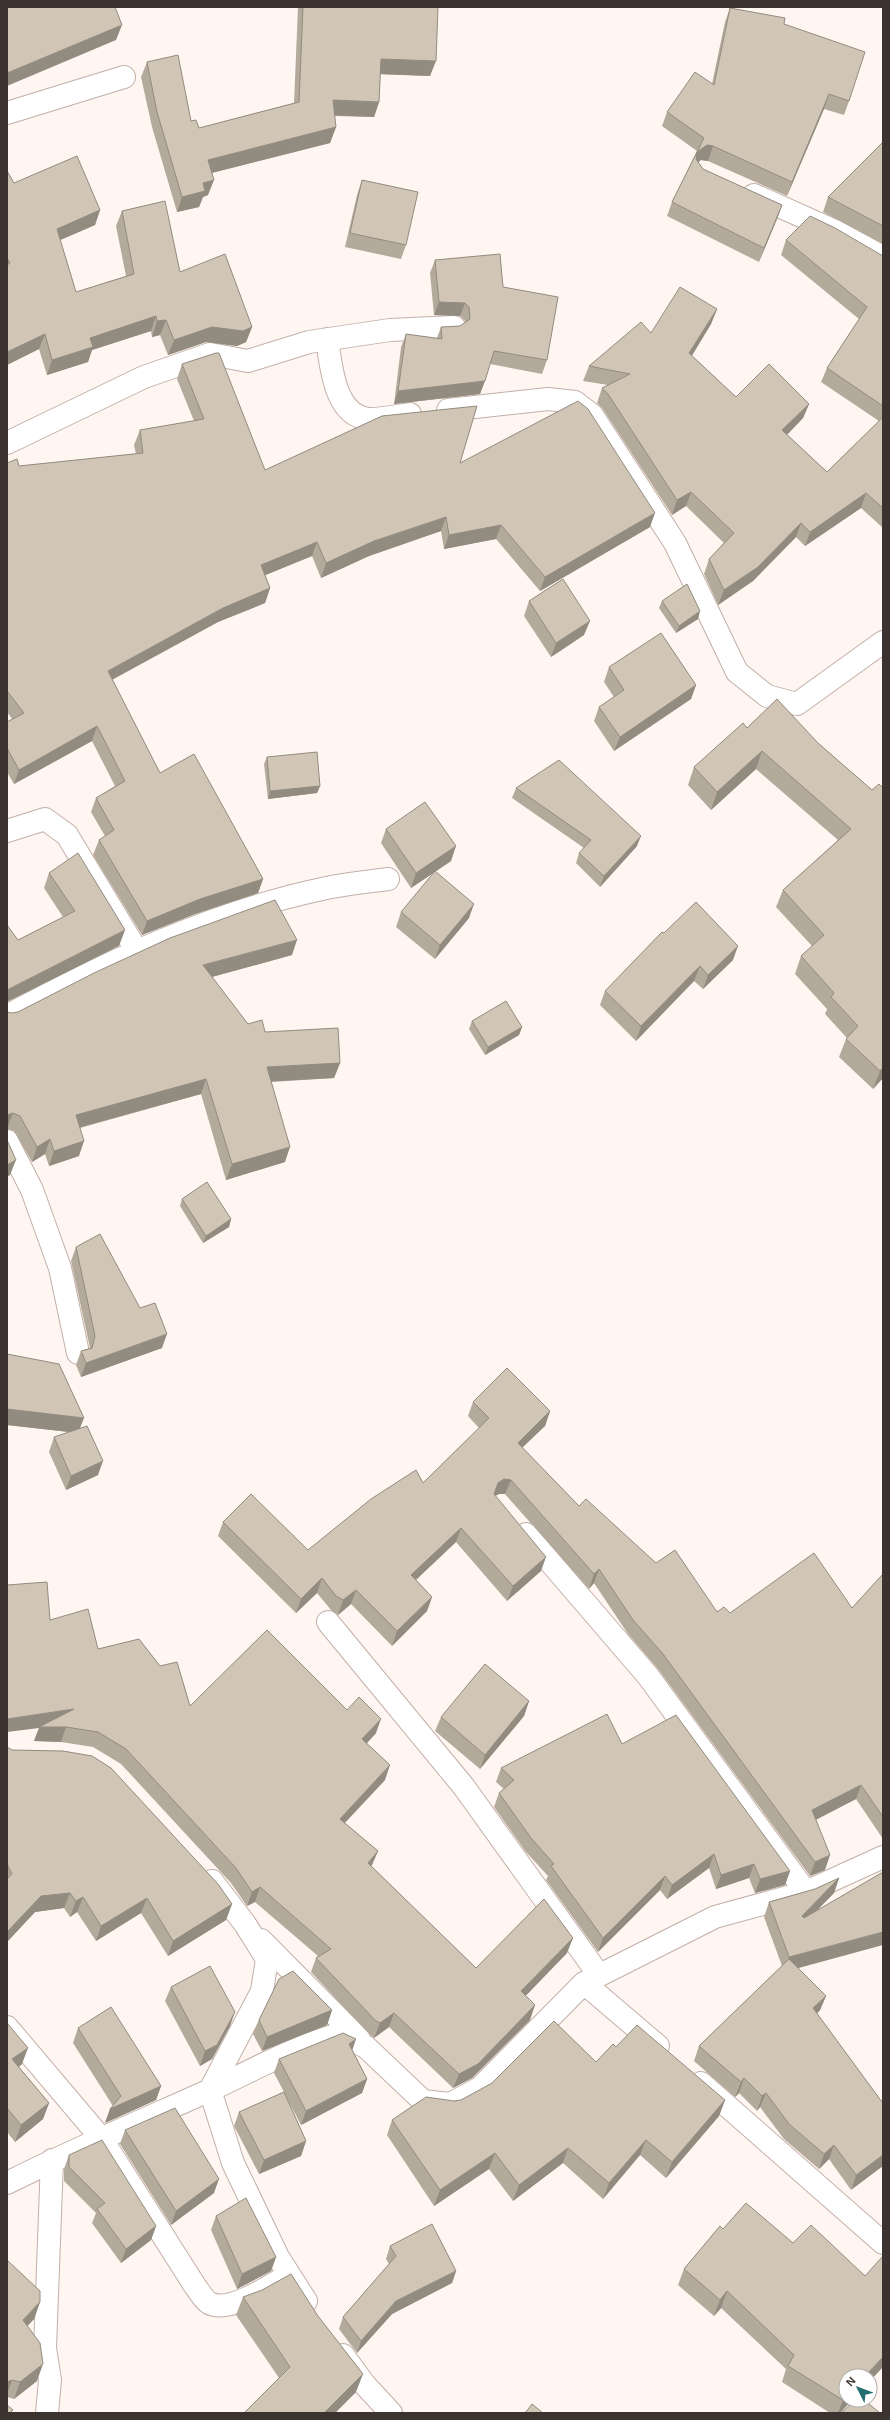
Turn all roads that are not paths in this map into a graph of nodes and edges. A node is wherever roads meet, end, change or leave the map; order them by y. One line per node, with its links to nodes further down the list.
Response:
1 (124, 77): 2 (street)
2 (7, 113)
3 (738, 188): 4 (street)
4 (883, 260)
5 (454, 327): 6 (street)
6 (327, 339): 7 (street); 8 (street)
7 (7, 443)
8 (883, 642)
9 (7, 831): 11 (street)
10 (388, 879): 11 (street)
11 (137, 951): 12 (street)
12 (7, 1016)
13 (7, 1141): 14 (street)
14 (78, 1353)
15 (511, 1518): 19 (street)
16 (328, 1622): 21 (street)
17 (883, 1857): 19 (street)
18 (196, 1864): 20 (street)
19 (806, 1892): 21 (street)
20 (245, 1924): 23 (street); 24 (street)
21 (591, 1979): 23 (street); 28 (street)
22 (7, 2027): 25 (street)
23 (366, 2047): 24 (street)
24 (210, 2090): 25 (street); 29 (street)
25 (101, 2138): 26 (street); 29 (street)
26 (52, 2160): 27 (street); 30 (street)
27 (7, 2183)
28 (883, 2244)
29 (289, 2275): 31 (street)
30 (48, 2413)
31 (391, 2413)

